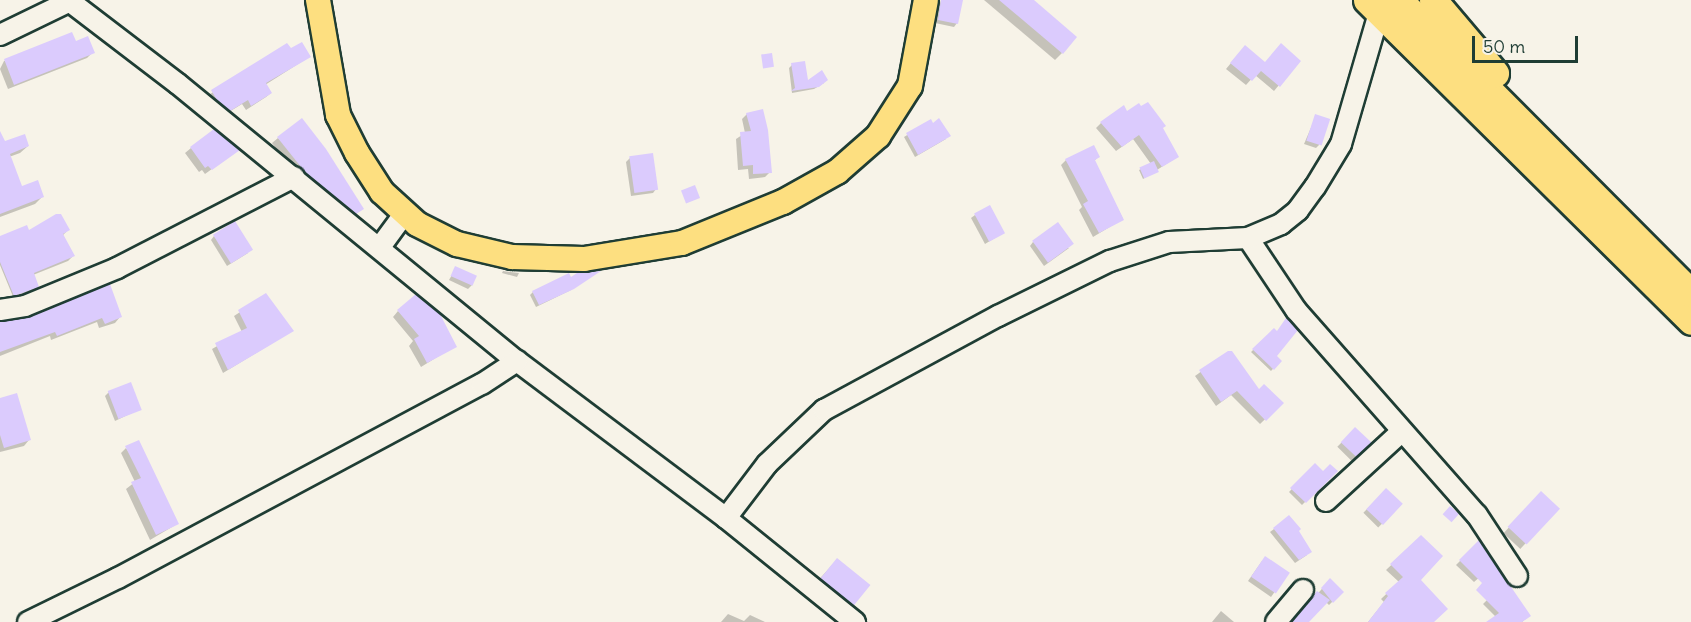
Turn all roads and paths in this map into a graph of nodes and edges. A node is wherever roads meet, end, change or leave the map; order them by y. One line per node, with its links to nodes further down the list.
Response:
1 (318, 0): 8 (main road)
2 (926, 0): 8 (main road)
3 (1433, 0): 11 (highway)
4 (69, 1): 6 (street); 7 (street)
5 (1376, 4): 9 (street); 11 (highway); 14 (highway)
6 (0, 35)
7 (294, 177): 10 (street); 13 (street)
8 (405, 213): 10 (street)
9 (1248, 238): 16 (street); 18 (street)
10 (380, 247): 15 (street)
11 (1649, 251): 12 (highway)
12 (1691, 293)
13 (0, 310)
14 (1691, 321)
15 (518, 361): 18 (street); 21 (street)
16 (1402, 431): 17 (street); 19 (street)
17 (1326, 501)
18 (726, 518): 22 (street)
19 (1517, 576)
20 (1303, 590): 23 (street)
21 (28, 622)
22 (855, 622)
23 (1276, 622)

